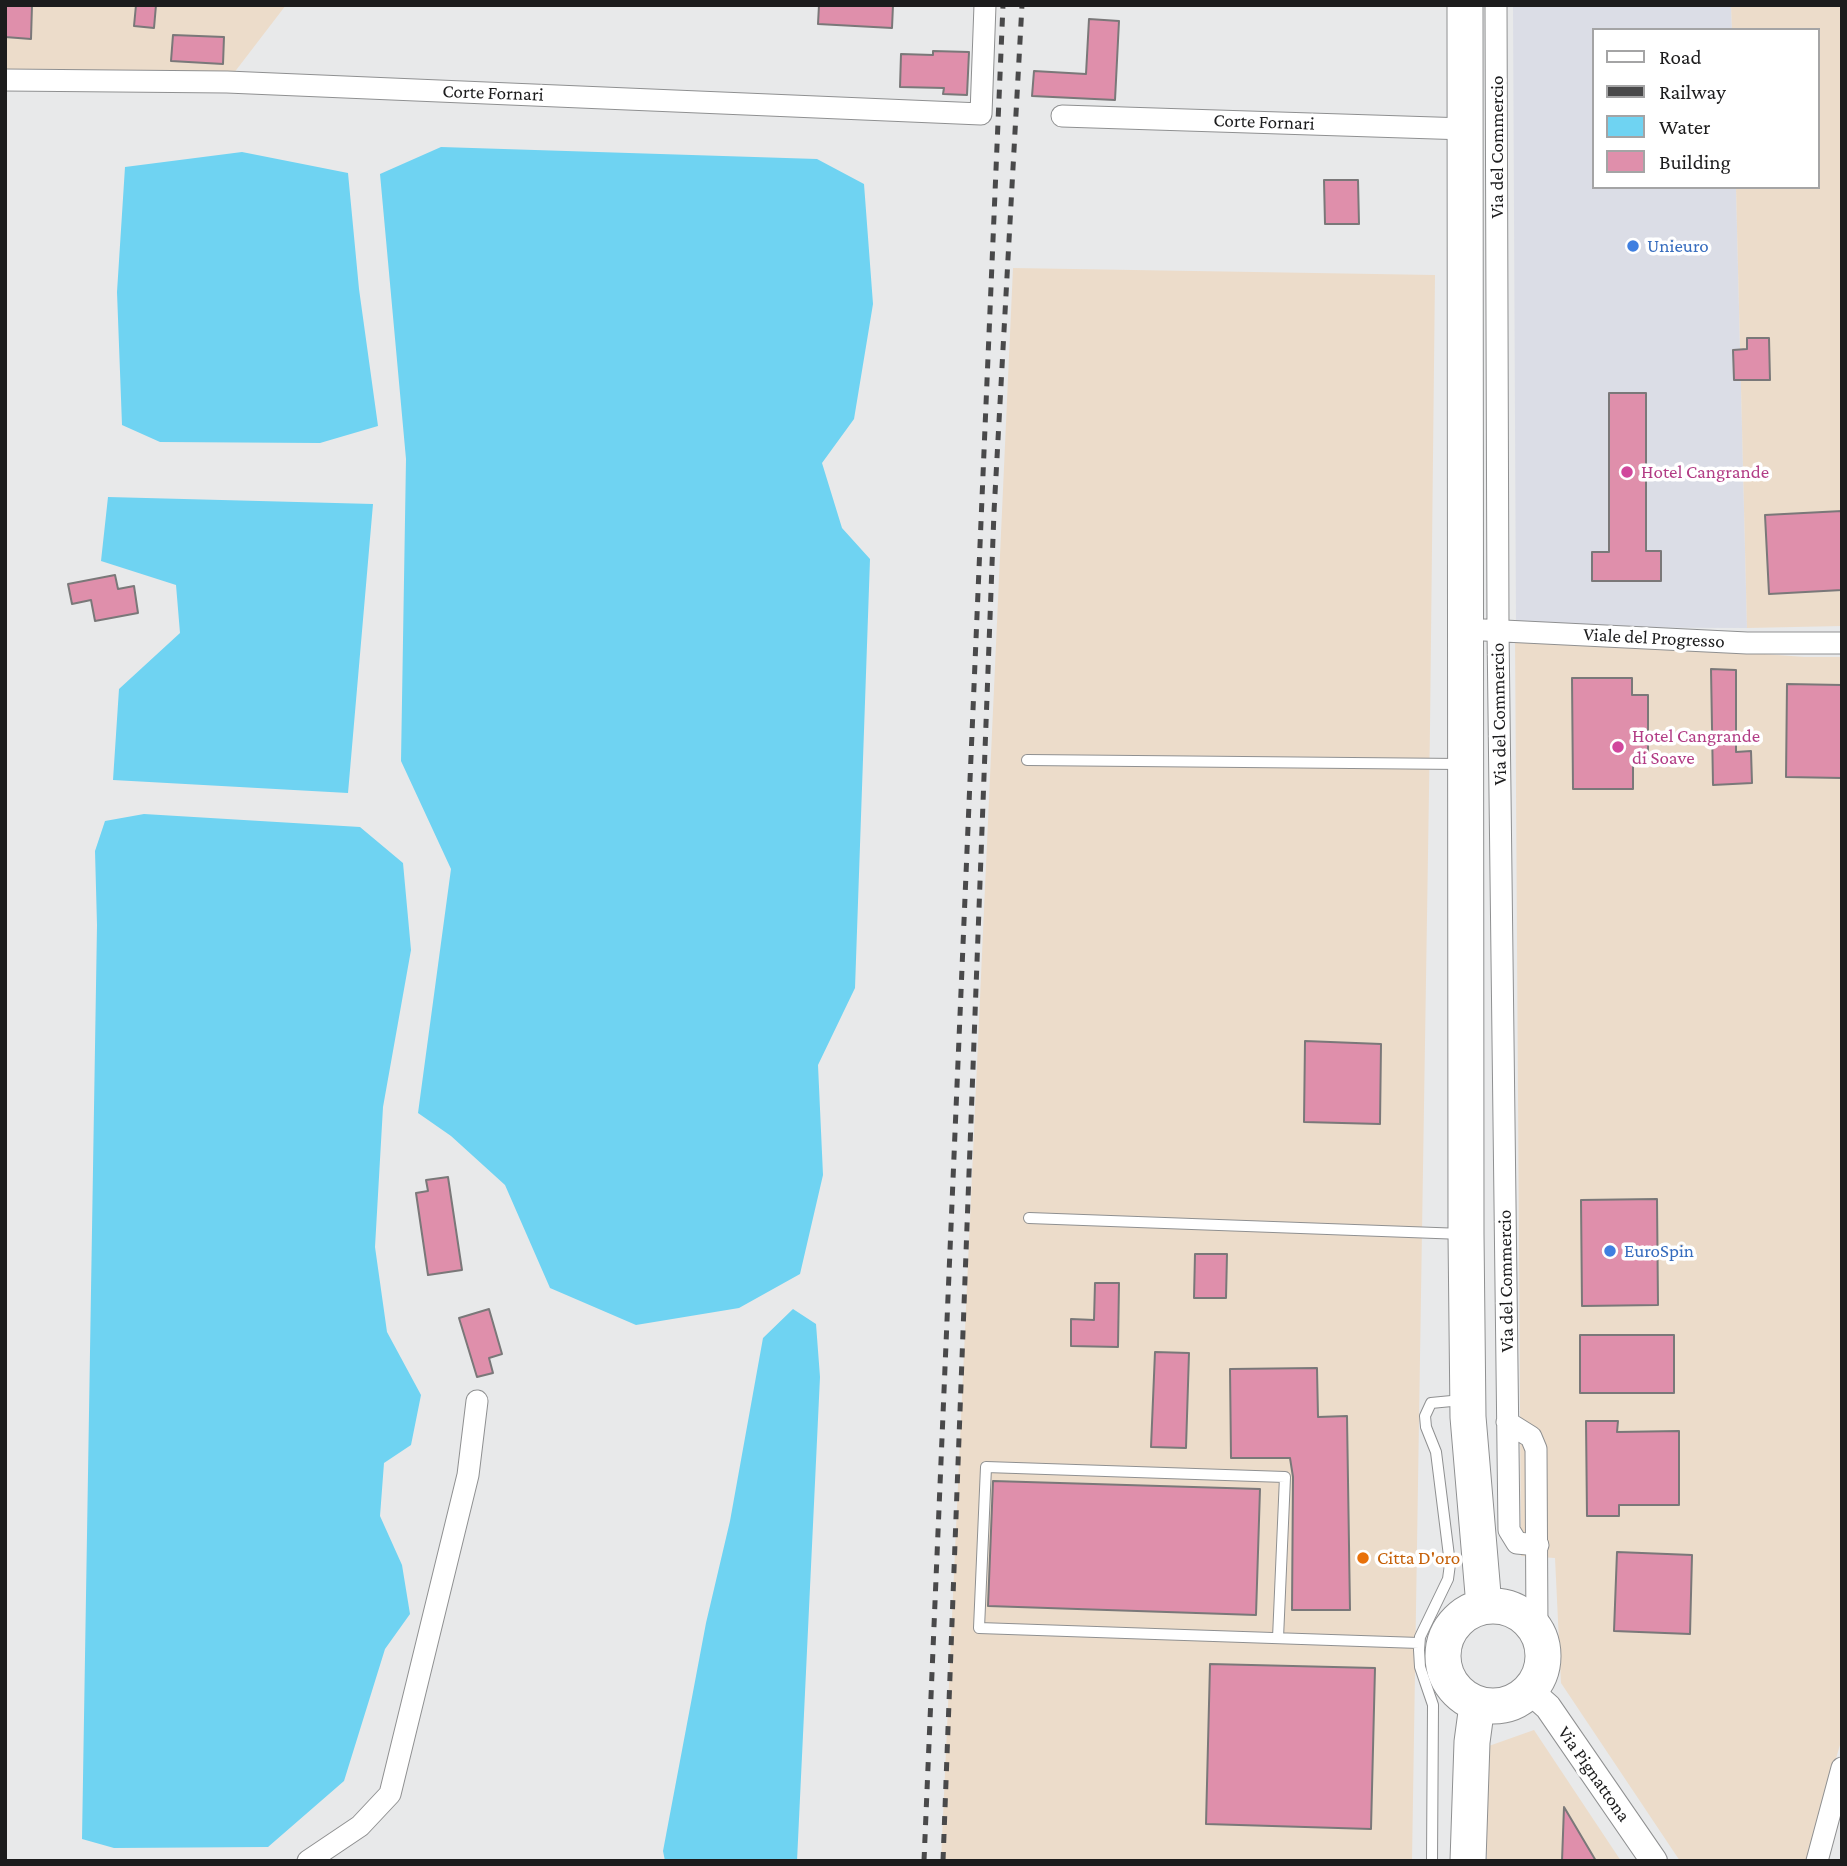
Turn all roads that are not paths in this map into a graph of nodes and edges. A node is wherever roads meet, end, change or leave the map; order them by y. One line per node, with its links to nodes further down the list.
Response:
1 (985, 5): 4 (street, Corte Fornari)
2 (1465, 5): 6 (main road)
3 (1496, 5): 7 (street, Via del Commercio)
4 (5, 80)
5 (1062, 116): 6 (street, Corte Fornari)
6 (1466, 129): 7 (main road)
7 (1482, 631): 8 (street, Viale del Progresso); 10 (main road); 15 (street, Via del Commercio)
8 (1842, 643)
9 (1027, 760): 10 (lane)
10 (1466, 765): 12 (main road)
11 (1029, 1218): 12 (lane)
12 (1466, 1234): 13 (main road)
13 (1468, 1400): 17 (main road); 20 (lane)
14 (477, 1401): 24 (street)
15 (1507, 1422): 16 (street); 16 (street, Via del Commercio)
16 (1538, 1545): 18 (street)
17 (1484, 1606): 18 (main road); 22 (main road)
18 (1537, 1632): 21 (main road)
19 (1278, 1638): 19 (lane); 20 (lane)
20 (1419, 1643): 25 (lane)
21 (1530, 1691): 22 (main road); 27 (street, Via Pignattona)
22 (1477, 1704): 26 (main road)
23 (1842, 1768): 28 (street)
24 (308, 1861)
25 (1432, 1861)
26 (1468, 1861)
27 (1654, 1861)
28 (1817, 1861)

